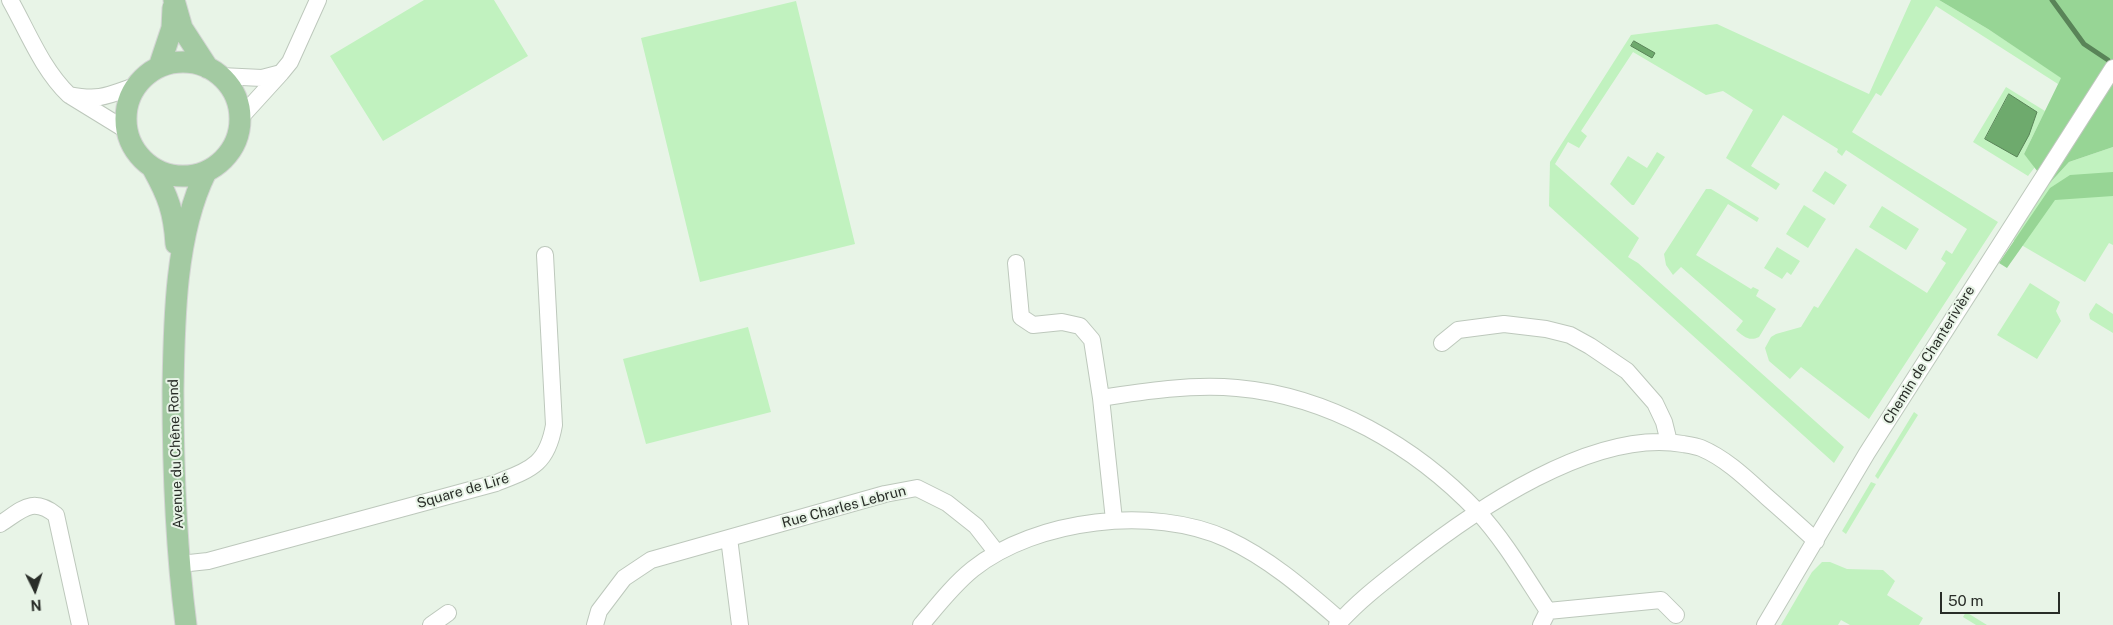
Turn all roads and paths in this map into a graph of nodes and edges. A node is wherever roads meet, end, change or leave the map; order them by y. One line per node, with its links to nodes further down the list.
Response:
1 (10, 0): 9 (street)
2 (174, 0): 4 (main road); 6 (main road)
3 (318, 0): 7 (street)
4 (159, 67): 6 (main road); 8 (main road)
5 (2113, 68): 24 (street, Chemin de Chanterivière)
6 (215, 72): 7 (street); 10 (main road)
7 (281, 73): 10 (street)
8 (135, 86): 9 (street); 11 (main road)
9 (69, 95): 11 (street)
10 (240, 118): 13 (main road)
11 (126, 130): 12 (main road)
12 (153, 169): 13 (main road); 16 (main road, Avenue du Chêne Rond)
13 (206, 172): 16 (main road, Avenue du Chêne Rond)
14 (545, 255): 26 (street, Square de Liré)
15 (1016, 263): 18 (street)
16 (179, 283): 26 (main road, Avenue du Chêne Rond)
17 (1442, 342): 19 (street)
18 (1101, 398): 20 (street); 21 (street)
19 (1669, 442): 20 (street); 24 (street)
20 (1478, 512): 29 (street); 30 (street)
21 (1114, 520): 25 (street); 30 (street)
22 (0, 524): 31 (street)
23 (729, 538): 25 (street, Rue Charles Lebrun); 34 (street, Rue Charles Lebrun); 35 (street)
24 (1816, 541): 37 (street, Chemin de Chanterivière)
25 (997, 553): 36 (street)
26 (180, 564): 32 (main road, Avenue du Chêne Rond)
27 (448, 613): 33 (street)
28 (1676, 615): 29 (street)
29 (1544, 618)
30 (1339, 623)
31 (80, 625)
32 (186, 625)
33 (431, 625)
34 (595, 625)
35 (740, 625)
36 (921, 625)
37 (1765, 625)

